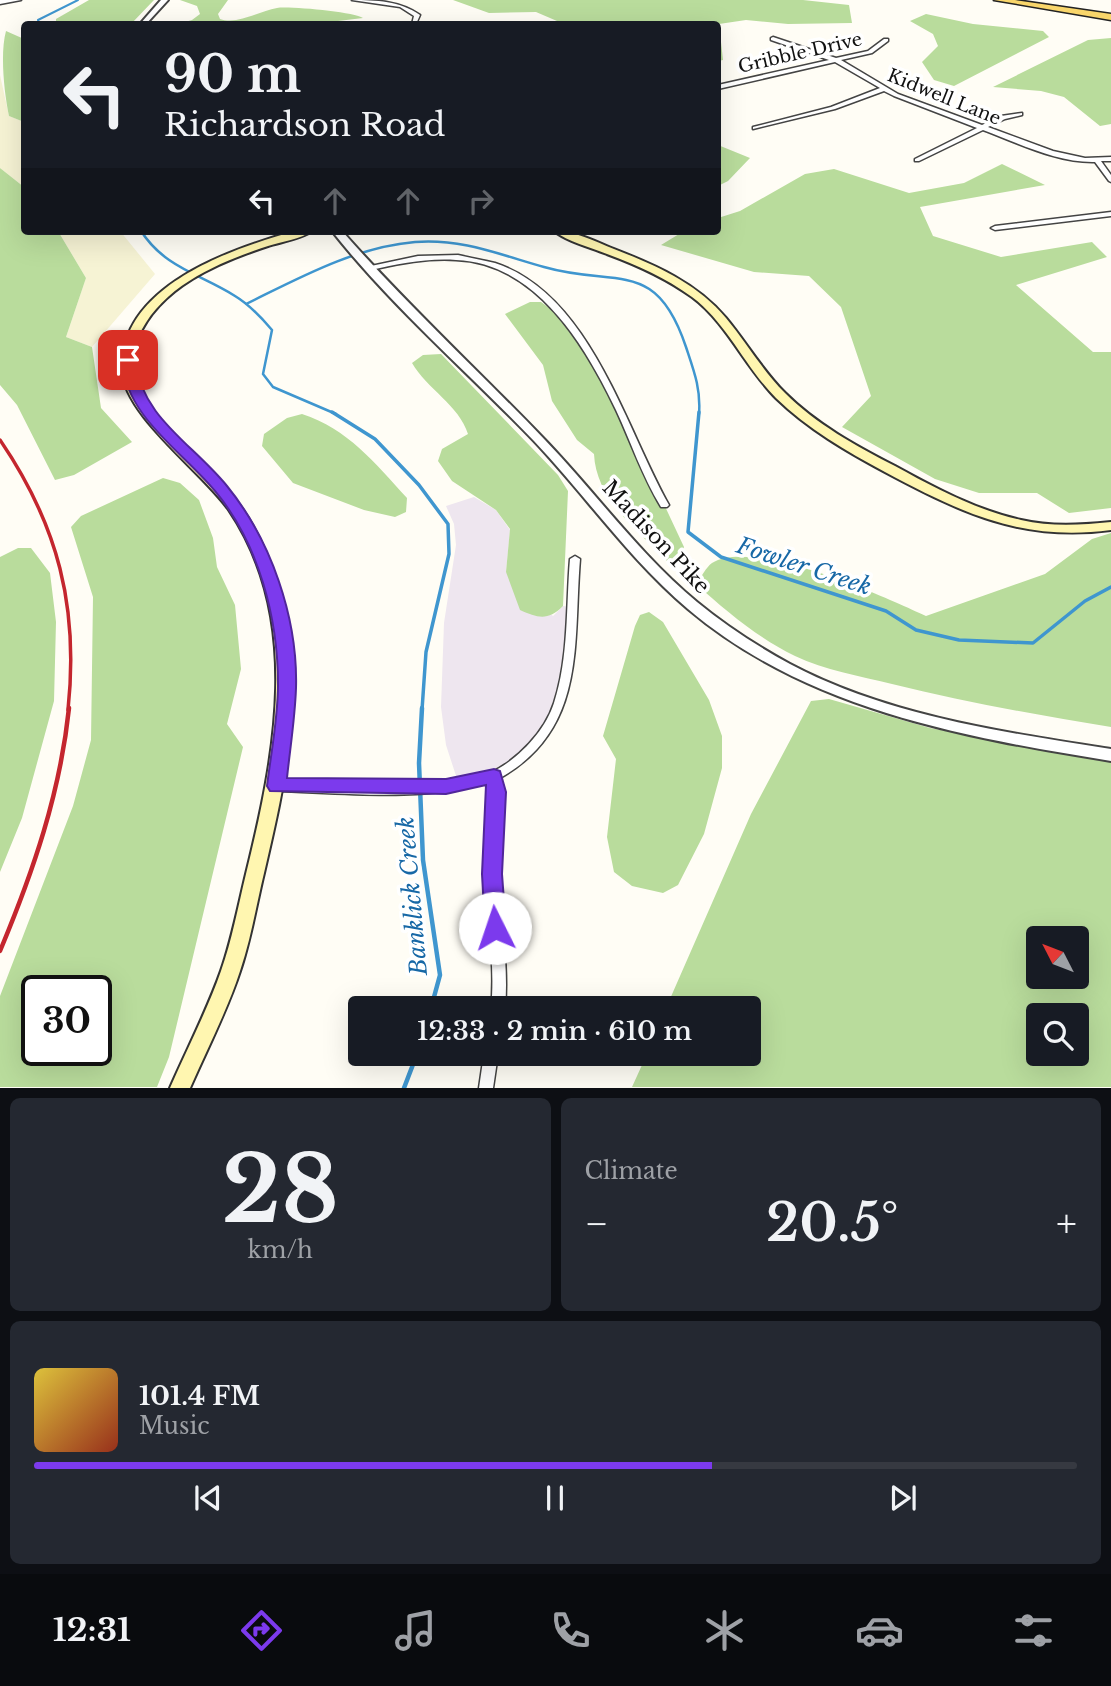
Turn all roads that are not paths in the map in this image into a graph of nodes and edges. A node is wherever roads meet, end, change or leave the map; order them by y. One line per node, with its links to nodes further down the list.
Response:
1 (19, 0): 6 (street)
2 (165, 0): 9 (street)
3 (355, 0): 10 (street)
4 (998, 0): 8 (main road)
5 (1045, 0): 7 (main road)
6 (0, 2)
7 (1111, 11)
8 (1111, 17)
9 (147, 21)
10 (415, 21)
11 (773, 38): 13 (street, Kidwell Lane)
12 (886, 40): 13 (street, Gribble Drive)
13 (836, 60): 14 (street, Gribble Drive); 15 (street, Kidwell Lane)
14 (721, 86)
15 (883, 89): 17 (street); 18 (street, Kidwell Lane)
16 (1020, 114): 18 (street)
17 (755, 128)
18 (982, 128): 20 (street); 21 (street, Kidwell Lane)
19 (1111, 159): 21 (street, Kidwell Lane)
20 (917, 160)
21 (1098, 161): 22 (street)
22 (1111, 180)
23 (1111, 214): 24 (street)
24 (995, 228)
25 (293, 235): 35 (main road)
26 (340, 235): 28 (street, Madison Pike)
27 (568, 235): 31 (main road)
28 (354, 251): 29 (street, Madison Pike)
29 (368, 266): 30 (street); 33 (street, Madison Pike)
30 (664, 505)
31 (1111, 526)
32 (575, 559): 34 (street)
33 (1111, 755)
34 (494, 776): 35 (street); 36 (street)
35 (277, 786): 38 (main road)
36 (501, 996)
37 (489, 1066): 39 (street)
38 (180, 1087)
39 (485, 1087)

